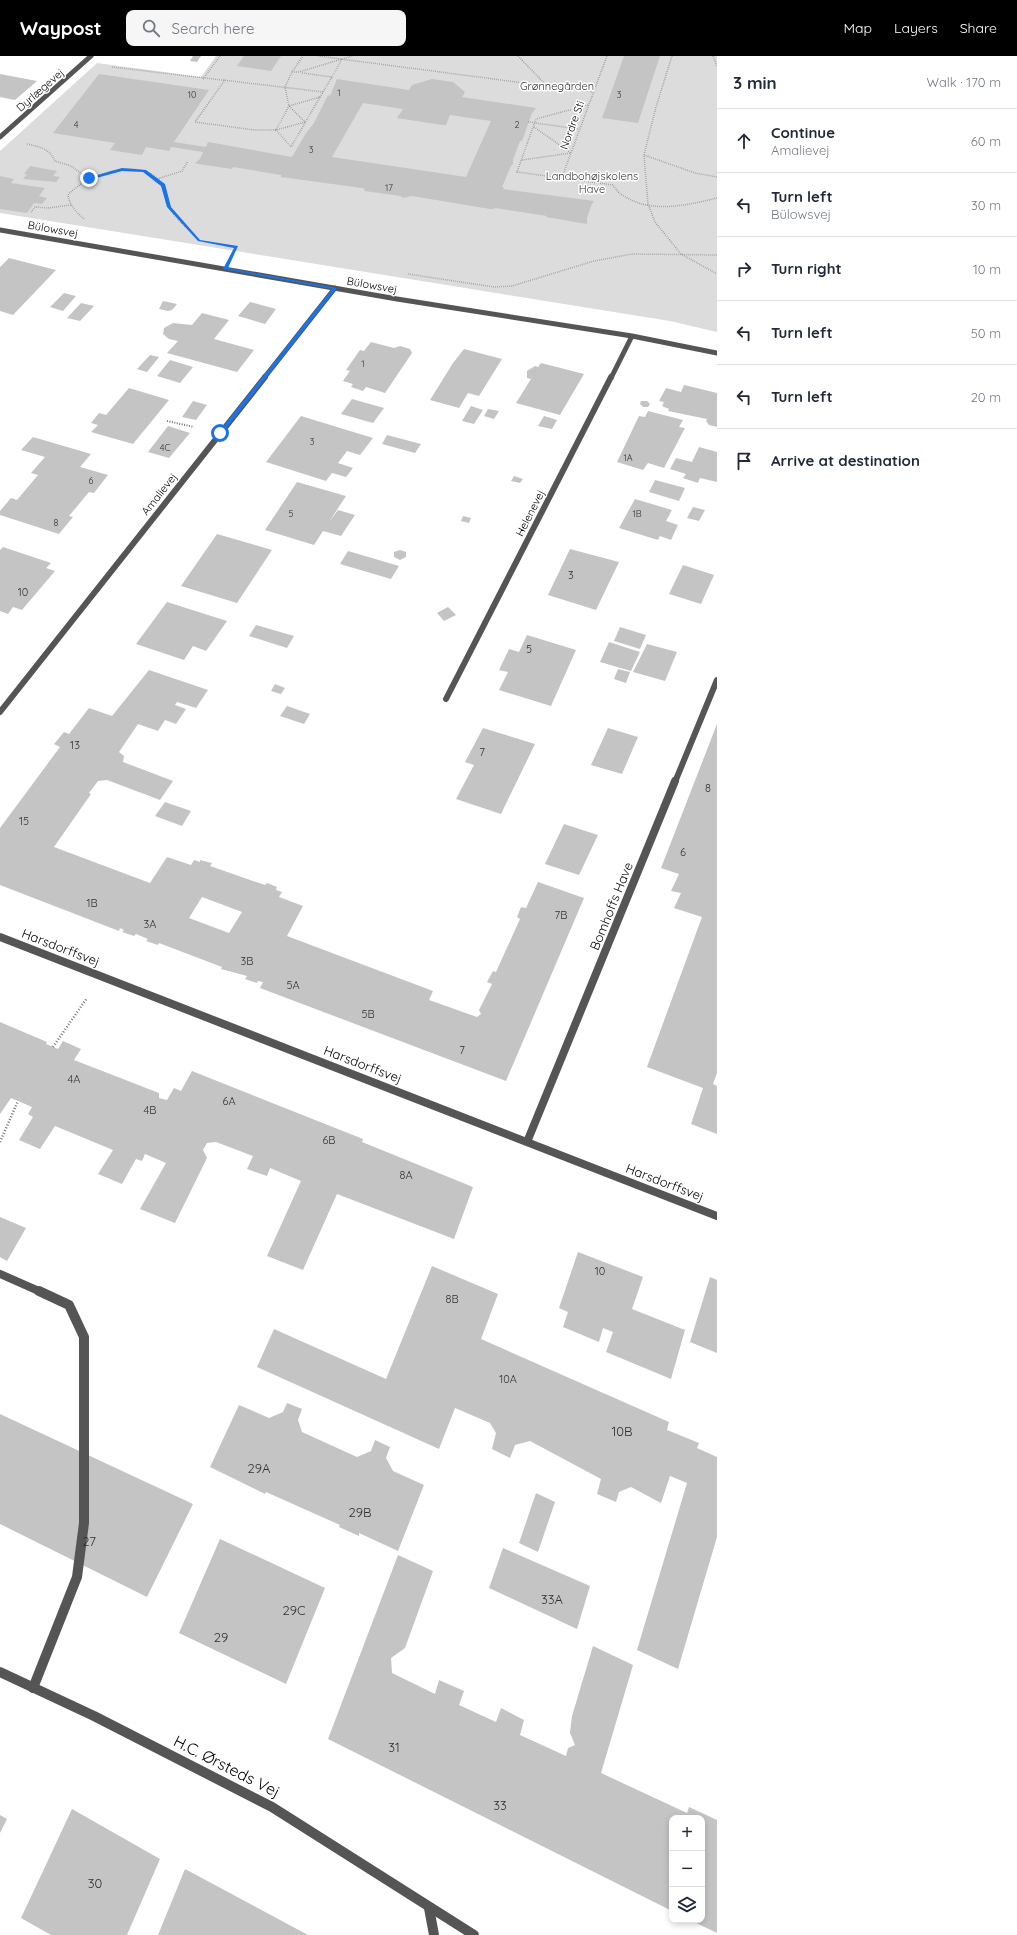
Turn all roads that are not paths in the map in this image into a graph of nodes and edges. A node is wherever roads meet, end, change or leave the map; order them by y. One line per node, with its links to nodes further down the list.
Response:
1 (91, 56): 2 (street, Dyrlægevej)
2 (2, 136)
3 (0, 230): 4 (street, Bülowsvej)
4 (335, 288): 5 (street, Bülowsvej); 9 (street, Amalievej)
5 (632, 336): 6 (street, Bülowsvej); 8 (street, Helenevej)
6 (717, 353)
7 (717, 680): 11 (street, Bomhoffs Have)
8 (446, 699)
9 (0, 712)
10 (0, 937): 11 (street, Harsdorffsvej)
11 (527, 1142): 12 (street, Harsdorffsvej)
12 (717, 1216)
13 (0, 1274): 15 (street)
14 (0, 1672): 15 (street, H.C. Ørsteds Vej)
15 (33, 1688): 16 (street, H.C. Ørsteds Vej)
16 (429, 1908): 17 (street); 18 (street, H.C. Ørsteds Vej)
17 (434, 1935)
18 (474, 1935)

